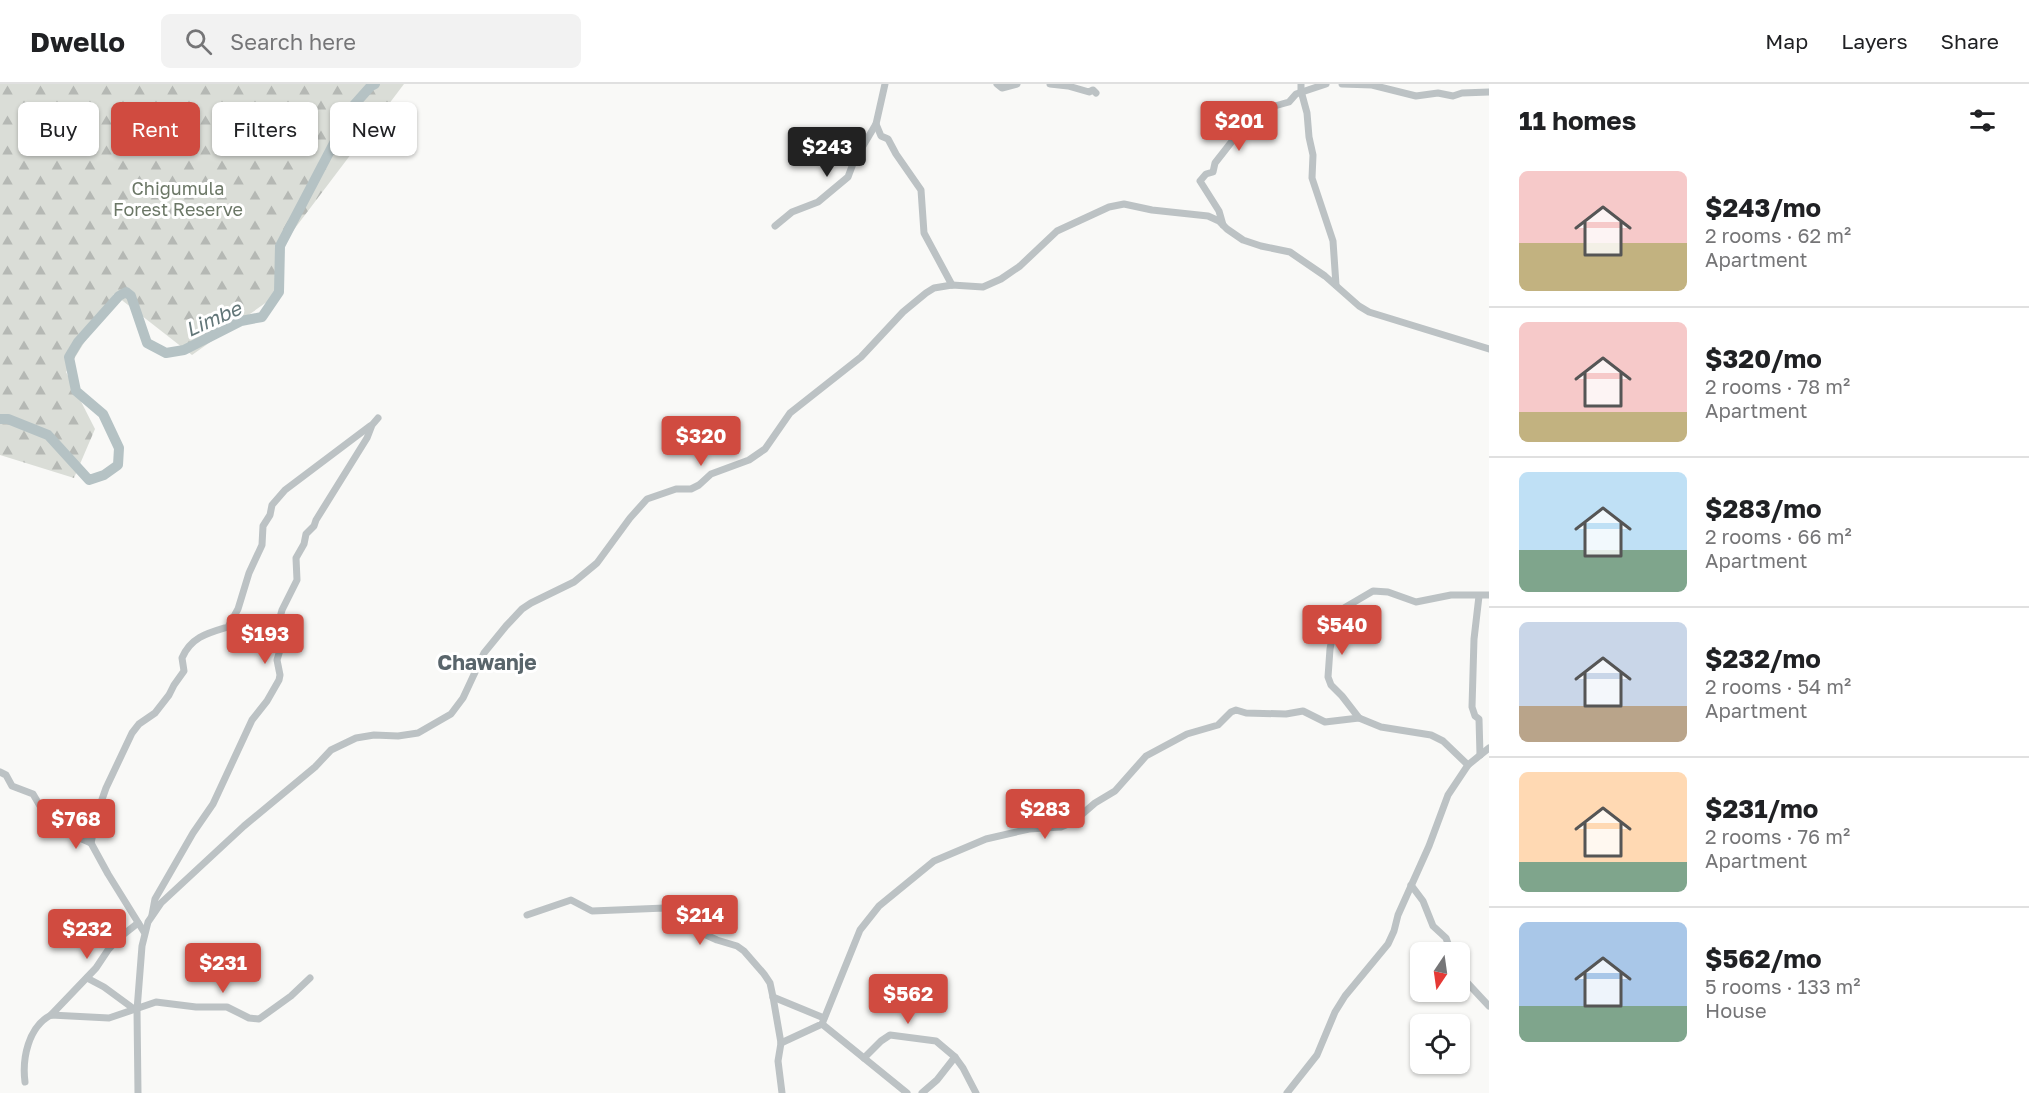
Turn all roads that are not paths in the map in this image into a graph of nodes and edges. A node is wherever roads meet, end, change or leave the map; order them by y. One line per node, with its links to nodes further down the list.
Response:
1 (885, 84): 11 (street)
2 (997, 84): 3 (street)
3 (1017, 84)
4 (1050, 84): 9 (street)
5 (1301, 84): 10 (street)
6 (1326, 84): 10 (street)
7 (1342, 84): 8 (street)
8 (1489, 92)
9 (1096, 93)
10 (1302, 93): 12 (street); 15 (street)
11 (876, 124): 13 (street); 14 (street)
12 (1222, 225): 14 (street); 15 (street)
13 (774, 226)
14 (952, 285): 28 (street)
15 (1336, 285): 16 (street)
16 (1489, 349)
17 (378, 418): 18 (street)
18 (372, 425): 26 (street); 28 (street)
19 (1489, 595): 20 (street)
20 (1479, 596): 21 (street); 23 (street)
21 (1359, 718): 24 (street); 40 (street)
22 (1489, 748): 23 (street)
23 (1480, 755): 24 (street)
24 (1468, 765): 27 (street)
25 (0, 772): 26 (street)
26 (91, 843): 30 (street)
27 (1411, 885): 32 (street); 50 (street)
28 (152, 915): 31 (street)
29 (527, 915): 36 (street)
30 (138, 923): 31 (street); 33 (street)
31 (144, 932): 38 (street)
32 (1447, 942)
33 (87, 978): 38 (street); 39 (street)
34 (310, 978): 38 (street)
35 (1470, 986): 37 (street)
36 (773, 997): 40 (street); 41 (street)
37 (1489, 1006)
38 (135, 1010): 39 (street); 45 (street)
39 (51, 1015): 44 (street)
40 (823, 1021): 41 (street); 43 (street)
41 (781, 1043): 46 (street)
42 (955, 1057): 43 (street); 48 (street); 49 (street)
43 (864, 1058): 47 (street)
44 (25, 1083)
45 (138, 1093)
46 (782, 1093)
47 (907, 1093)
48 (922, 1093)
49 (976, 1093)
50 (1287, 1093)

